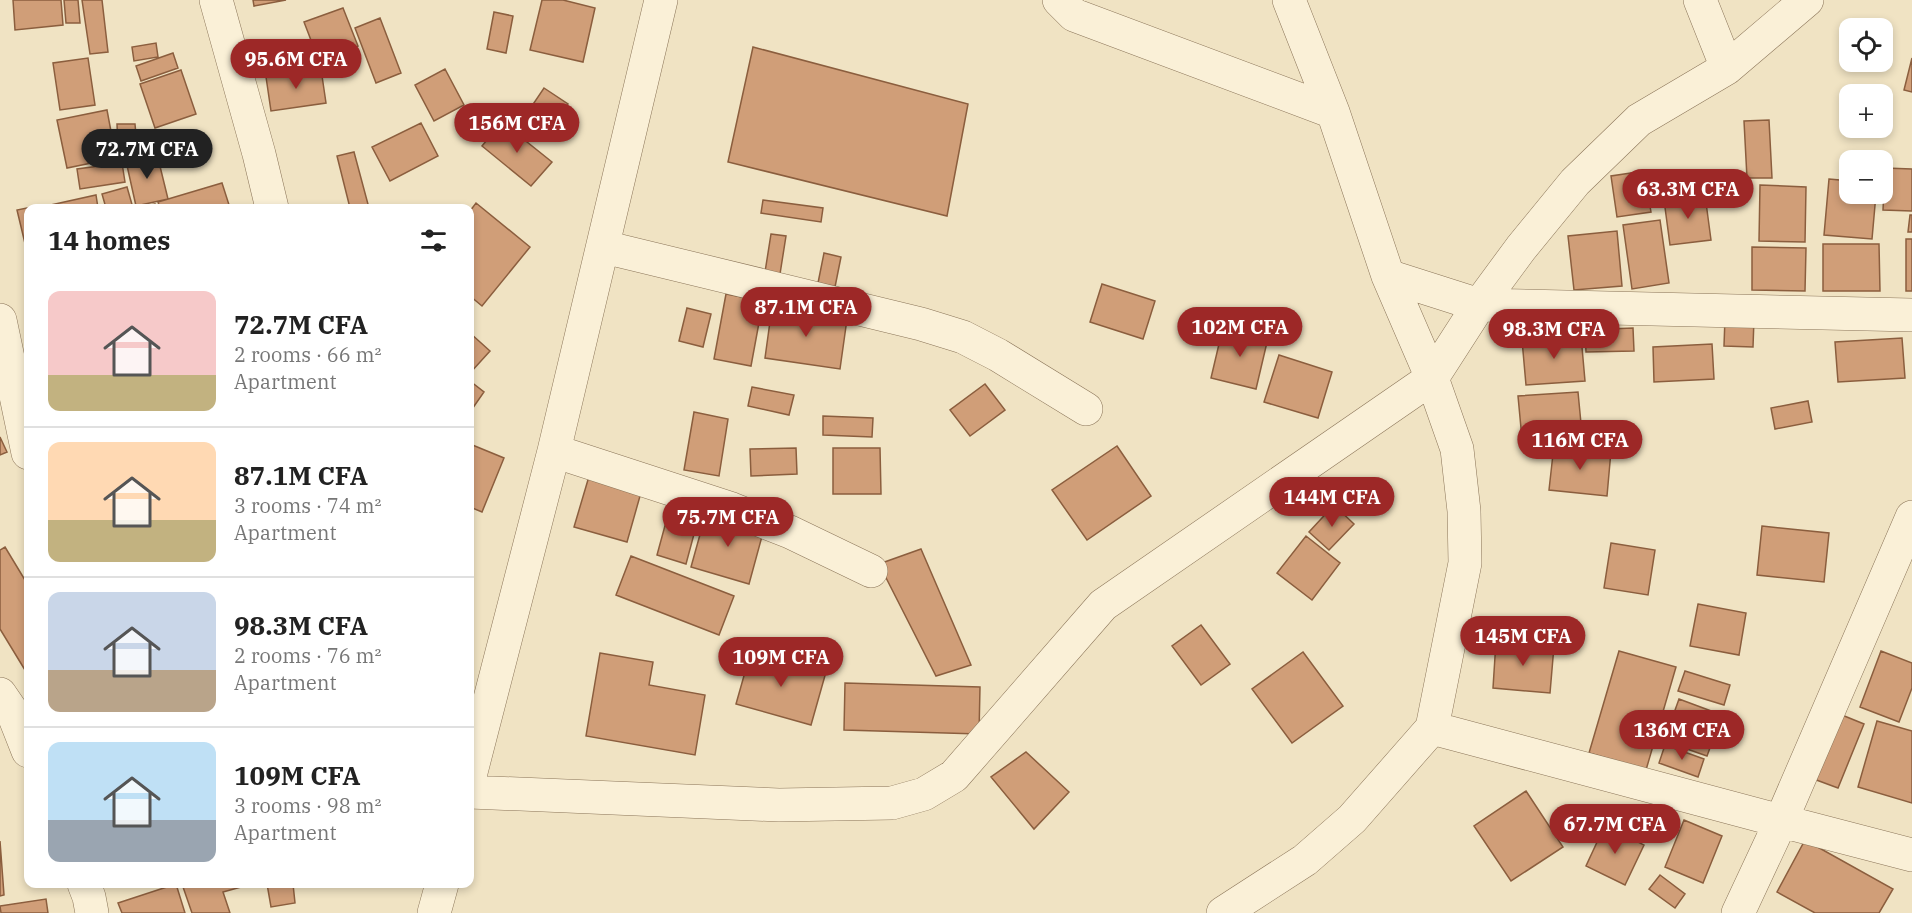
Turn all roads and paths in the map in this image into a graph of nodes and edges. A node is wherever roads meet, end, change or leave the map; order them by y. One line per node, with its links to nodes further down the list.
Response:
1 (216, 0): 9 (street)
2 (661, 0): 10 (street)
3 (1059, 0): 8 (street)
4 (1288, 0): 8 (street)
5 (1700, 0): 7 (street)
6 (1808, 0): 7 (street)
7 (1727, 68): 12 (street)
8 (1332, 112): 11 (street)
9 (271, 204)
10 (604, 247): 16 (street); 18 (street)
11 (1388, 276): 12 (street); 15 (street)
12 (1479, 305): 13 (street); 15 (street)
13 (1912, 315)
14 (0, 320): 17 (street)
15 (1431, 378): 23 (street); 26 (street)
16 (1086, 409)
17 (24, 434)
18 (554, 451): 20 (street); 21 (street)
19 (1912, 517): 27 (street)
20 (871, 572)
21 (481, 676): 24 (street)
22 (4, 714): 25 (street)
23 (1432, 728): 27 (street); 31 (street)
24 (474, 740)
25 (24, 745)
26 (474, 792)
27 (1781, 821): 28 (street); 32 (street)
28 (1912, 855)
29 (441, 888): 30 (street)
30 (434, 913)
31 (1223, 913)
32 (1738, 913)

